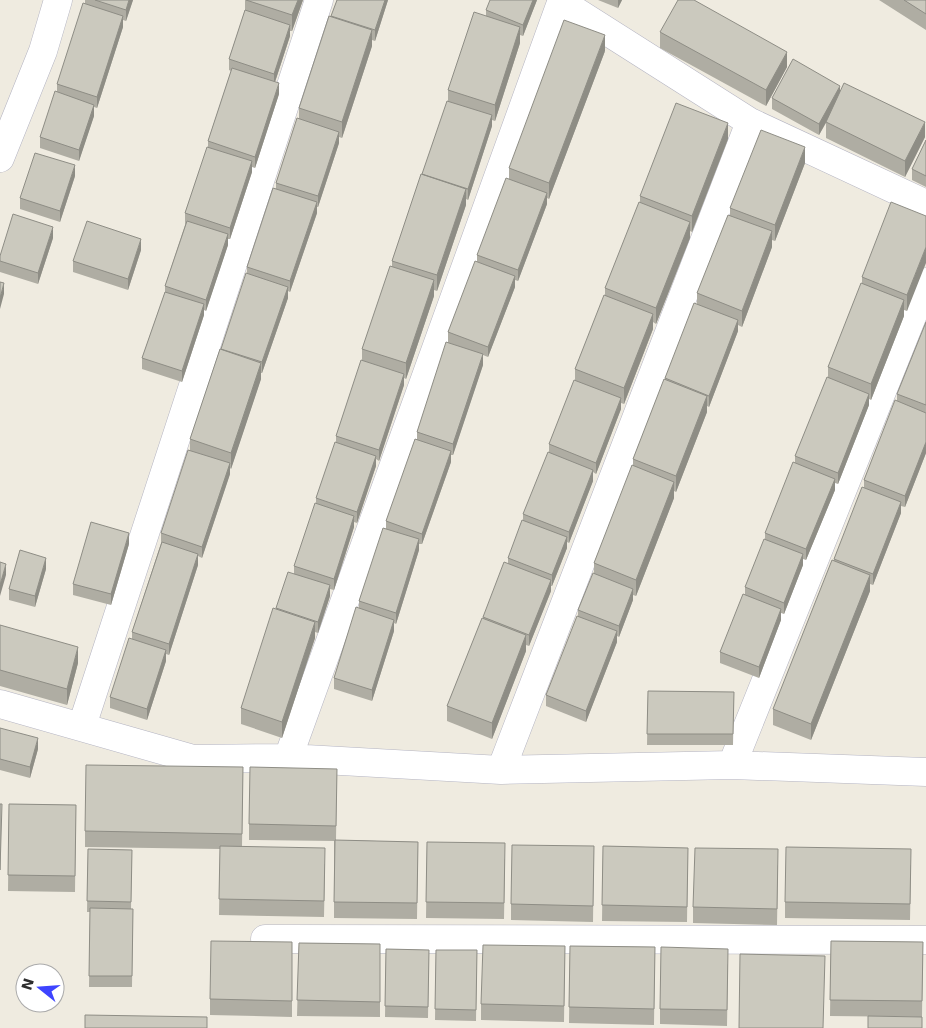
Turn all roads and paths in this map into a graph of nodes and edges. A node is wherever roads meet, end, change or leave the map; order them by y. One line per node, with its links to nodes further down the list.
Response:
1 (58, 0): 5 (street)
2 (319, 0): 9 (street)
3 (562, 1): 4 (street); 10 (street)
4 (750, 122): 6 (street); 12 (street)
5 (0, 158)
6 (926, 204)
7 (926, 282): 11 (street)
8 (0, 704): 9 (street)
9 (82, 726): 10 (street)
10 (288, 758): 12 (street)
11 (732, 766): 12 (street); 13 (street)
12 (502, 770)
13 (926, 772)
14 (265, 939): 15 (street)
15 (926, 940)

